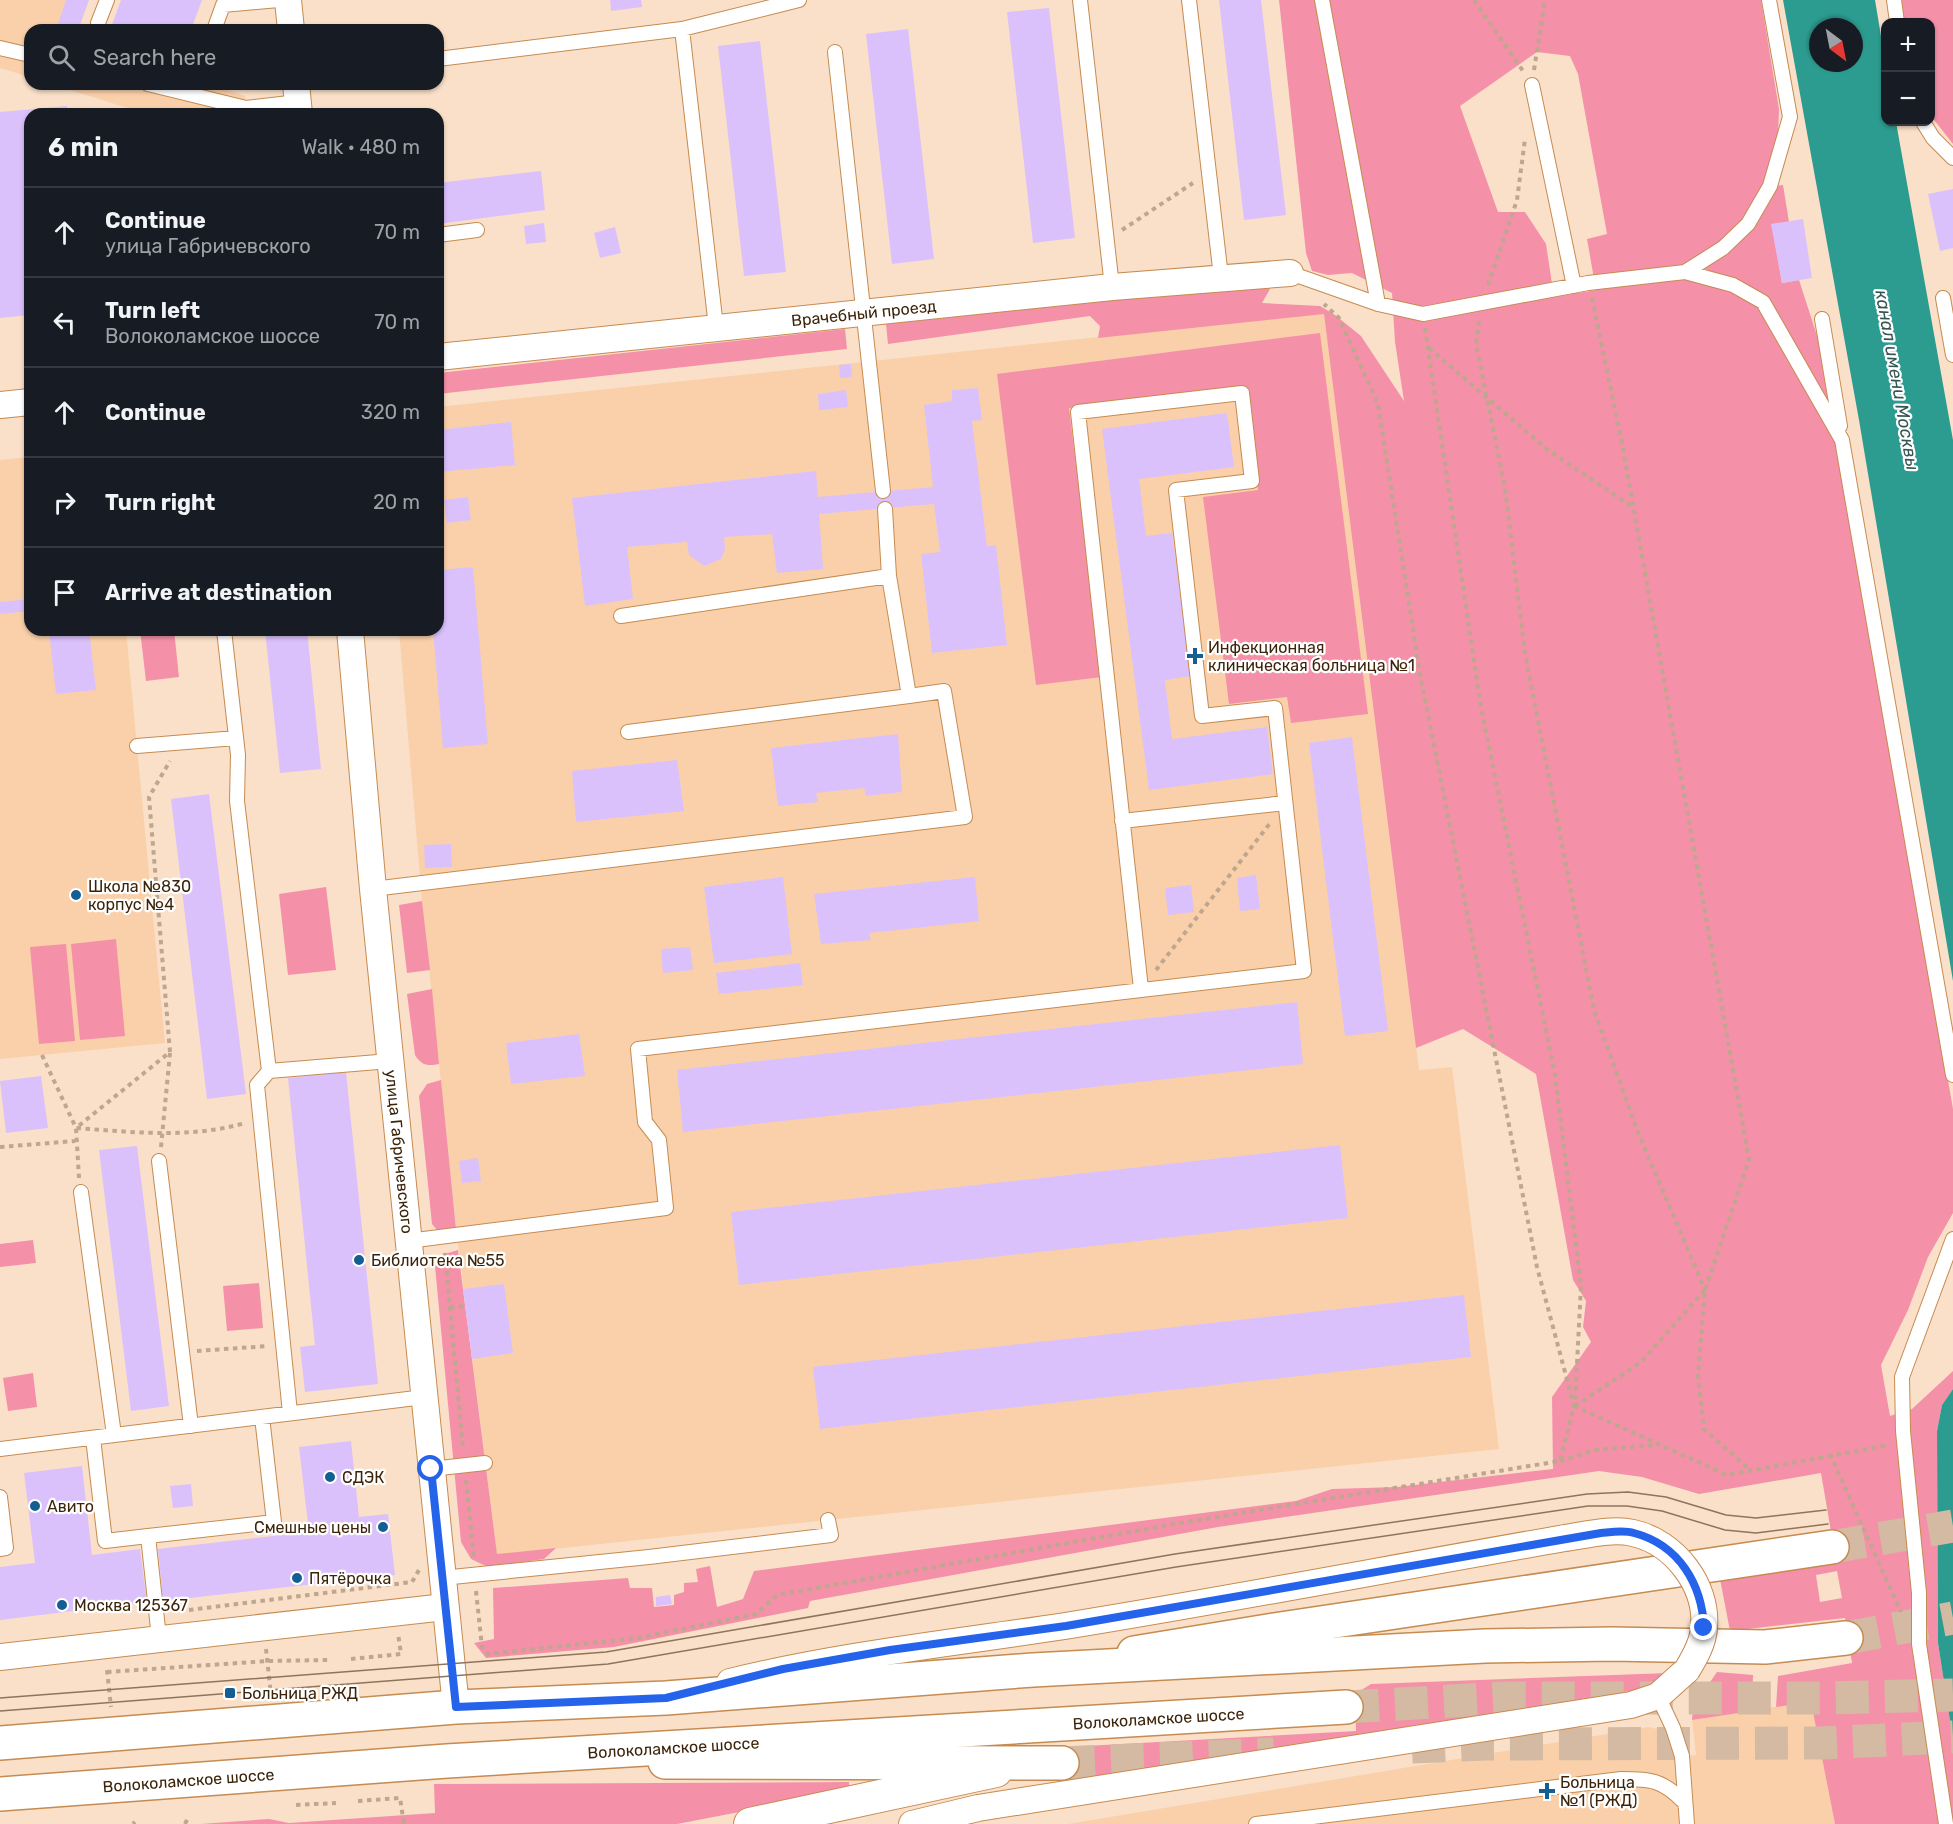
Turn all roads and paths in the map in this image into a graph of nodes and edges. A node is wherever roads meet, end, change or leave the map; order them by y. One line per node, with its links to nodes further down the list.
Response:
1 (107, 0): 14 (lane)
2 (279, 0): 12 (lane)
3 (288, 0): 16 (street)
4 (799, 0): 17 (lane)
5 (1080, 0): 33 (lane)
6 (1189, 0): 30 (lane)
7 (1322, 0): 43 (lane)
8 (1474, 0): 22 (path)
9 (1545, 0): 22 (path)
10 (1769, 0): 34 (lane)
11 (1894, 0): 13 (lane)
12 (220, 3): 15 (lane)
13 (1897, 18)
14 (98, 23)
15 (215, 24)
16 (290, 24)
17 (682, 29): 21 (lane); 47 (lane)
18 (0, 48): 20 (lane)
19 (835, 52): 44 (lane)
20 (24, 54)
21 (444, 58)
22 (1532, 85): 38 (lane)
23 (172, 90): 26 (lane)
24 (298, 100): 25 (lane)
25 (246, 108)
26 (246, 108)
27 (1926, 126): 29 (lane)
28 (1526, 131): 41 (path)
29 (1953, 158)
30 (1209, 172): 33 (path); 36 (lane)
31 (477, 230): 32 (lane)
32 (444, 234)
33 (1107, 241): 39 (lane)
34 (1685, 272): 37 (lane); 54 (lane)
35 (1290, 273): 36 (street, Врачебный проезд); 43 (lane)
36 (1221, 277): 39 (street, Врачебный проезд)
37 (1588, 283): 38 (lane); 56 (path)
38 (1574, 286): 41 (lane)
39 (1112, 287): 44 (street, Врачебный проезд)
40 (1943, 298): 49 (lane)
41 (1483, 302): 45 (lane); 51 (path)
42 (1322, 303): 92 (path)
43 (1378, 304): 45 (lane)
44 (864, 312): 47 (street, Врачебный проезд); 55 (lane)
45 (1423, 314): 48 (path)
46 (1822, 319): 54 (lane)
47 (716, 327): 50 (street, Врачебный проезд)
48 (1428, 348): 51 (path); 92 (path)
49 (1953, 355)
50 (444, 356)
51 (1488, 398): 56 (path); 86 (path)
52 (24, 403): 53 (street)
53 (0, 405)
54 (1842, 440): 75 (lane)
55 (883, 491)
56 (1634, 508): 86 (path)
57 (885, 509): 58 (lane)
58 (889, 576): 59 (lane); 62 (lane)
59 (621, 616)
60 (225, 636): 64 (lane)
61 (351, 636): 69 (street, улица Габричевского)
62 (909, 696): 63 (lane); 69 (lane)
63 (628, 732)
64 (236, 738): 65 (lane); 74 (lane)
65 (181, 742): 66 (lane); 71 (path)
66 (137, 746)
67 (1285, 803): 68 (lane); 68 (lane); 70 (path); 70 (lane)
68 (1122, 821): 70 (lane)
69 (373, 889): 73 (street, улица Габричевского)
70 (1140, 989): 83 (lane)
71 (170, 1052): 77 (path); 78 (path)
72 (42, 1055): 77 (path)
73 (390, 1060): 74 (lane); 85 (street, улица Габричевского)
74 (269, 1071): 76 (lane)
75 (1953, 1075)
76 (260, 1119): 78 (path); 89 (lane)
77 (76, 1128): 78 (path); 79 (path)
78 (162, 1134): 81 (path)
79 (75, 1141): 80 (path); 82 (path)
80 (0, 1147)
81 (159, 1161): 90 (lane)
82 (81, 1192): 96 (lane)
83 (443, 1237): 85 (lane); 88 (path)
84 (1953, 1239): 98 (lane)
85 (408, 1241): 91 (street, улица Габричевского)
86 (1705, 1290): 92 (path); 106 (path)
87 (466, 1306): 88 (path)
88 (450, 1307): 104 (path)
89 (283, 1344): 90 (path); 93 (lane)
90 (182, 1352): 95 (lane)
91 (424, 1397): 93 (lane); 105 (street, улица Габричевского)
92 (1574, 1406): 99 (path); 102 (path)
93 (290, 1413): 94 (lane)
94 (262, 1417): 95 (lane); 109 (lane)
95 (191, 1426): 96 (lane)
96 (114, 1435): 97 (lane)
97 (93, 1438): 100 (lane); 109 (lane)
98 (1905, 1443): 101 (path); 120 (lane)
99 (1657, 1445): 102 (path); 106 (path)
100 (0, 1449)
101 (1830, 1454): 106 (path); 120 (path)
102 (1560, 1461): 113 (path)
103 (485, 1462): 104 (lane)
104 (465, 1465): 105 (lane); 113 (path)
105 (431, 1469): 114 (street, улица Габричевского)
106 (1750, 1470)
107 (0, 1497): 111 (lane)
108 (828, 1520): 113 (lane)
109 (148, 1536): 118 (lane)
110 (1832, 1547): 126 (main road)
111 (0, 1549)
112 (423, 1562): 116 (path)
113 (474, 1575): 114 (lane)
114 (442, 1578): 115 (street, улица Габричевского)
115 (445, 1607): 118 (street); 131 (street, улица Габричевского)
116 (189, 1610)
117 (398, 1630): 122 (path)
118 (159, 1638): 121 (street)
119 (1846, 1638): 126 (main road)
120 (1918, 1644): 149 (lane)
121 (0, 1657)
122 (351, 1659)
123 (328, 1660): 124 (path)
124 (268, 1661): 127 (path); 130 (path)
125 (106, 1662): 127 (path)
126 (1033, 1670): 129 (main road)
127 (107, 1672): 133 (path)
128 (1658, 1696): 129 (street, bridge); 138 (lane); 146 (street)
129 (666, 1698): 131 (main road)
130 (271, 1699)
131 (456, 1707): 134 (main road)
132 (1346, 1707): 135 (main road, Волоколамское шоссе)
133 (111, 1711)
134 (0, 1743)
135 (447, 1761): 136 (main road); 137 (main road, Волоколамское шоссе)
136 (1062, 1763): 145 (street)
137 (0, 1794)
138 (1683, 1801): 147 (lane); 148 (lane)
139 (358, 1802): 144 (path)
140 (336, 1803): 141 (path)
141 (296, 1805)
142 (188, 1818): 143 (path)
143 (185, 1824)
144 (404, 1824)
145 (750, 1824)
146 (912, 1824)
147 (1256, 1824)
148 (1687, 1824)
149 (1947, 1824)

